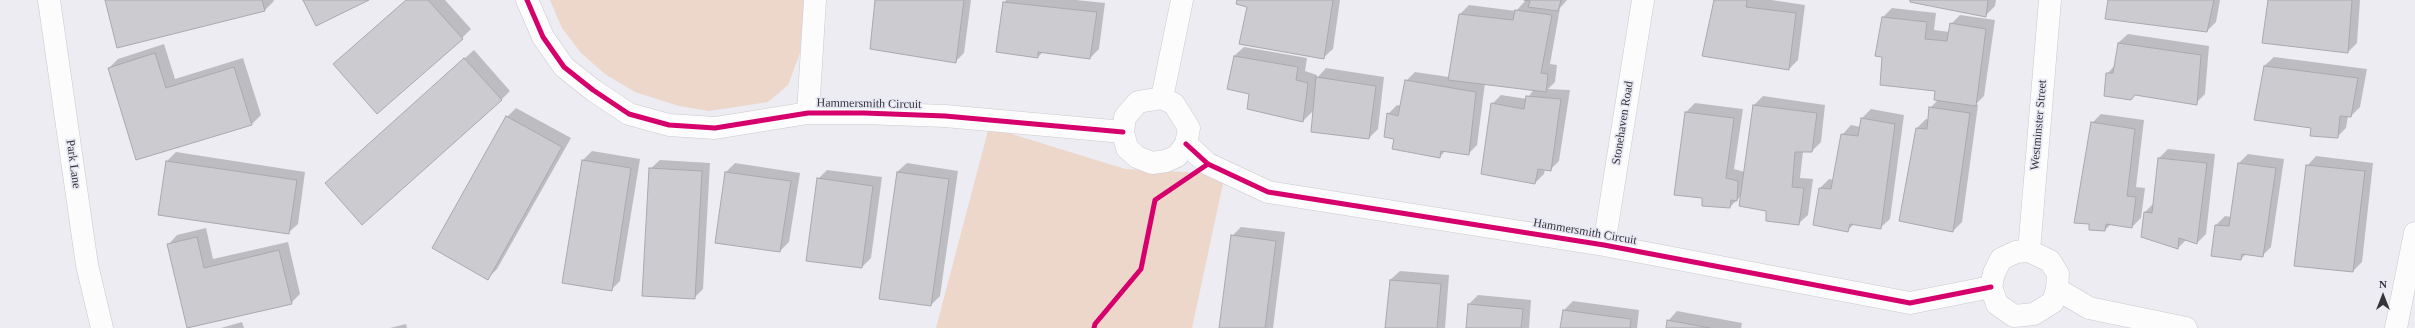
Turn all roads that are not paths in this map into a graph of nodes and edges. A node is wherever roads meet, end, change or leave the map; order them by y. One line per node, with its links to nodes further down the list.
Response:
1 (49, 0): 16 (street, Park Lane)
2 (527, 0): 8 (street, Hammersmith Circuit)
3 (815, 0): 8 (street)
4 (1182, 0): 7 (street)
5 (1643, 0): 12 (street, Stonehaven Road)
6 (2050, 0): 13 (street, Westminster Street)
7 (1162, 98): 9 (street); 10 (street)
8 (808, 114): 9 (street, Hammersmith Circuit)
9 (1123, 132): 10 (street)
10 (1186, 144): 12 (street, Hammersmith Circuit)
11 (2415, 233): 18 (street)
12 (1604, 245): 14 (street, Hammersmith Circuit)
13 (2028, 250): 14 (street); 15 (street)
14 (1991, 287): 15 (street)
15 (2057, 289): 17 (street)
16 (102, 328)
17 (2186, 328)
18 (2396, 328)

